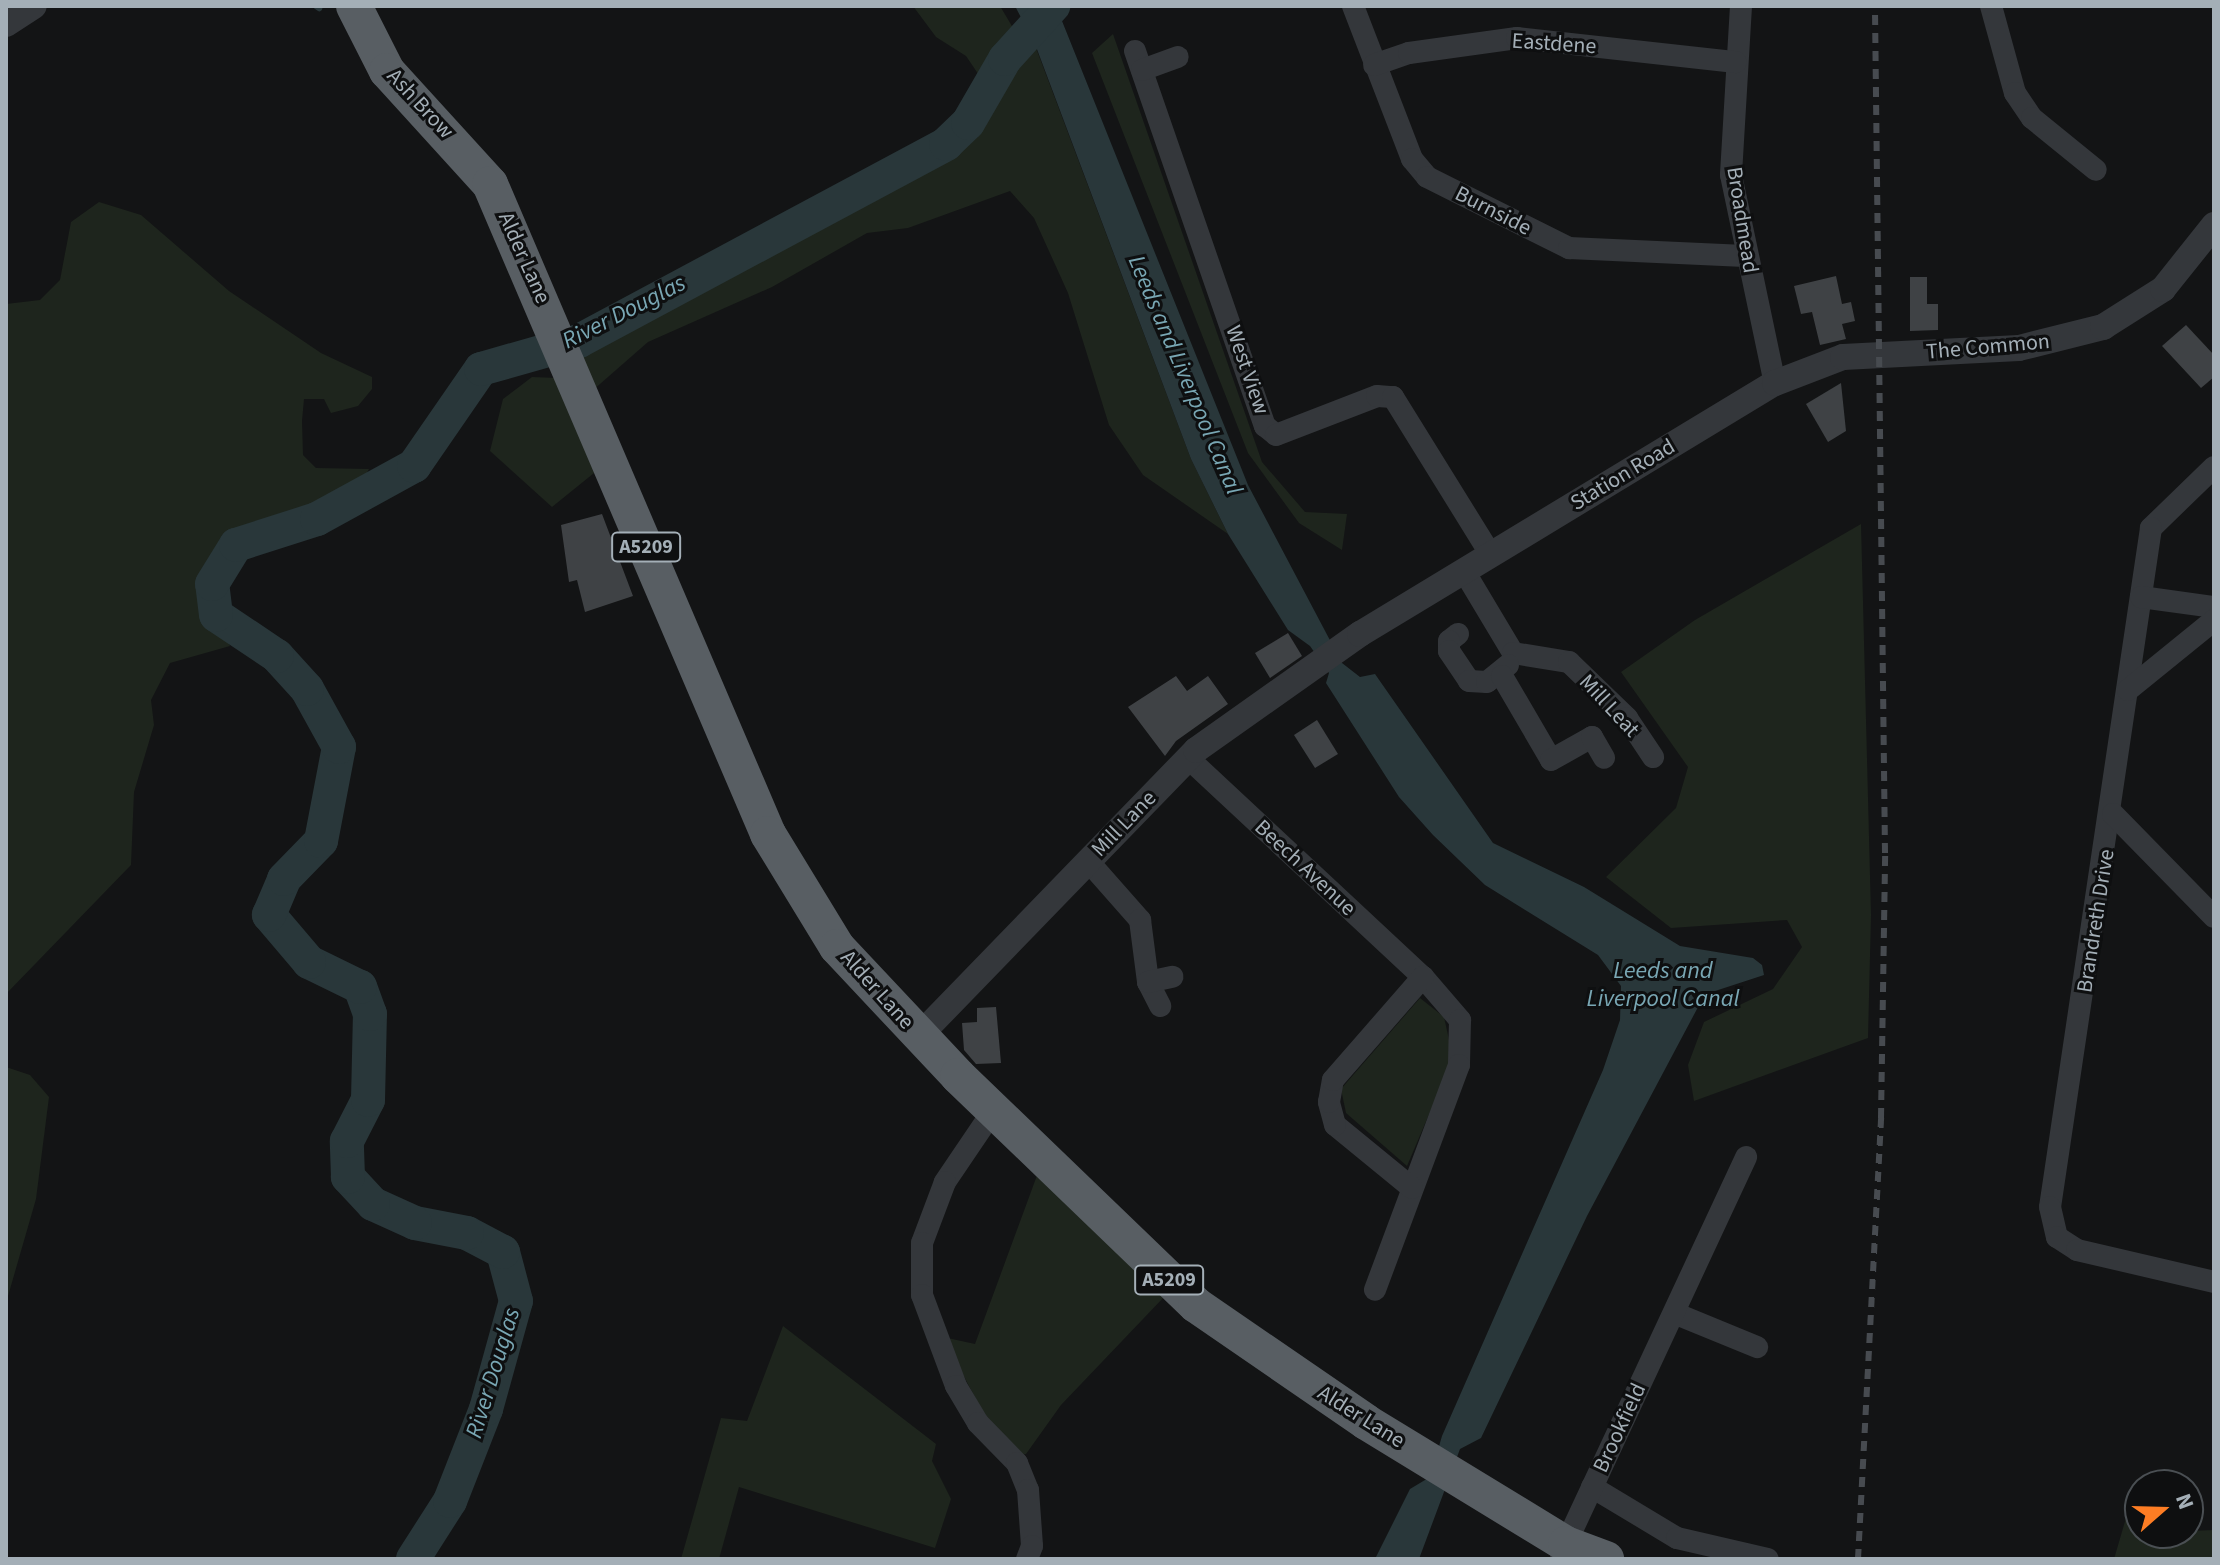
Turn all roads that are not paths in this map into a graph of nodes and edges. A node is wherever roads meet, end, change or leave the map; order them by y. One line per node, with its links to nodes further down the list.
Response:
1 (34, 6): 6 (street)
2 (354, 6): 10 (highway, Ash Brow / A5209)
3 (1353, 6): 9 (street, Burnside)
4 (1741, 6): 8 (street, Broadmead)
5 (1991, 6): 11 (street)
6 (6, 24)
7 (1178, 57): 17 (street, West View)
8 (1736, 62): 9 (street, Eastdene); 13 (street, Broadmead)
9 (1374, 65): 13 (street, Burnside)
10 (480, 170): 37 (highway, Alder Lane / A5209)
11 (2096, 170)
12 (2214, 225): 14 (street, The Common)
13 (1745, 256): 15 (street, Broadmead)
14 (1909, 353): 15 (street, Station Road)
15 (1775, 383): 17 (street, Station Road)
16 (2214, 467): 19 (street, Brandreth Drive)
17 (1491, 555): 18 (street, Station Road)
18 (1464, 571): 23 (street, Station Road); 24 (street)
19 (2141, 597): 20 (street); 26 (street, Brandreth Drive)
20 (2214, 607)
21 (2214, 620): 26 (street)
22 (1458, 634): 25 (street)
23 (1352, 640): 28 (street, Mill Lane)
24 (1513, 653): 25 (street); 27 (street, Mill Leat)
25 (1502, 676): 29 (street)
26 (2128, 690): 30 (street, Brandreth Drive)
27 (1653, 757)
28 (1188, 758): 31 (street, Mill Lane); 34 (street, Beech Avenue)
29 (1604, 758)
30 (2113, 814): 32 (street); 41 (street, Brandreth Drive)
31 (1088, 861): 35 (street); 37 (street, Mill Lane)
32 (2214, 917)
33 (1172, 977): 35 (street)
34 (1423, 977): 40 (street, Beech Avenue); 40 (street)
35 (1148, 982): 36 (street)
36 (1160, 1006)
37 (919, 1036): 38 (highway, Alder Lane / A5209)
38 (993, 1111): 46 (highway, Alder Lane / A5209); 47 (street)
39 (1746, 1157): 43 (street, Brookfield)
40 (1412, 1188): 42 (street, Beech Avenue)
41 (2214, 1282)
42 (1375, 1290)
43 (1674, 1313): 44 (street); 45 (street, Brookfield)
44 (1761, 1348)
45 (1592, 1487): 46 (street, Brookfield); 49 (street)
46 (1562, 1551): 48 (highway, Alder Lane / A5209)
47 (1027, 1559)
48 (1606, 1559)
49 (1768, 1559)

